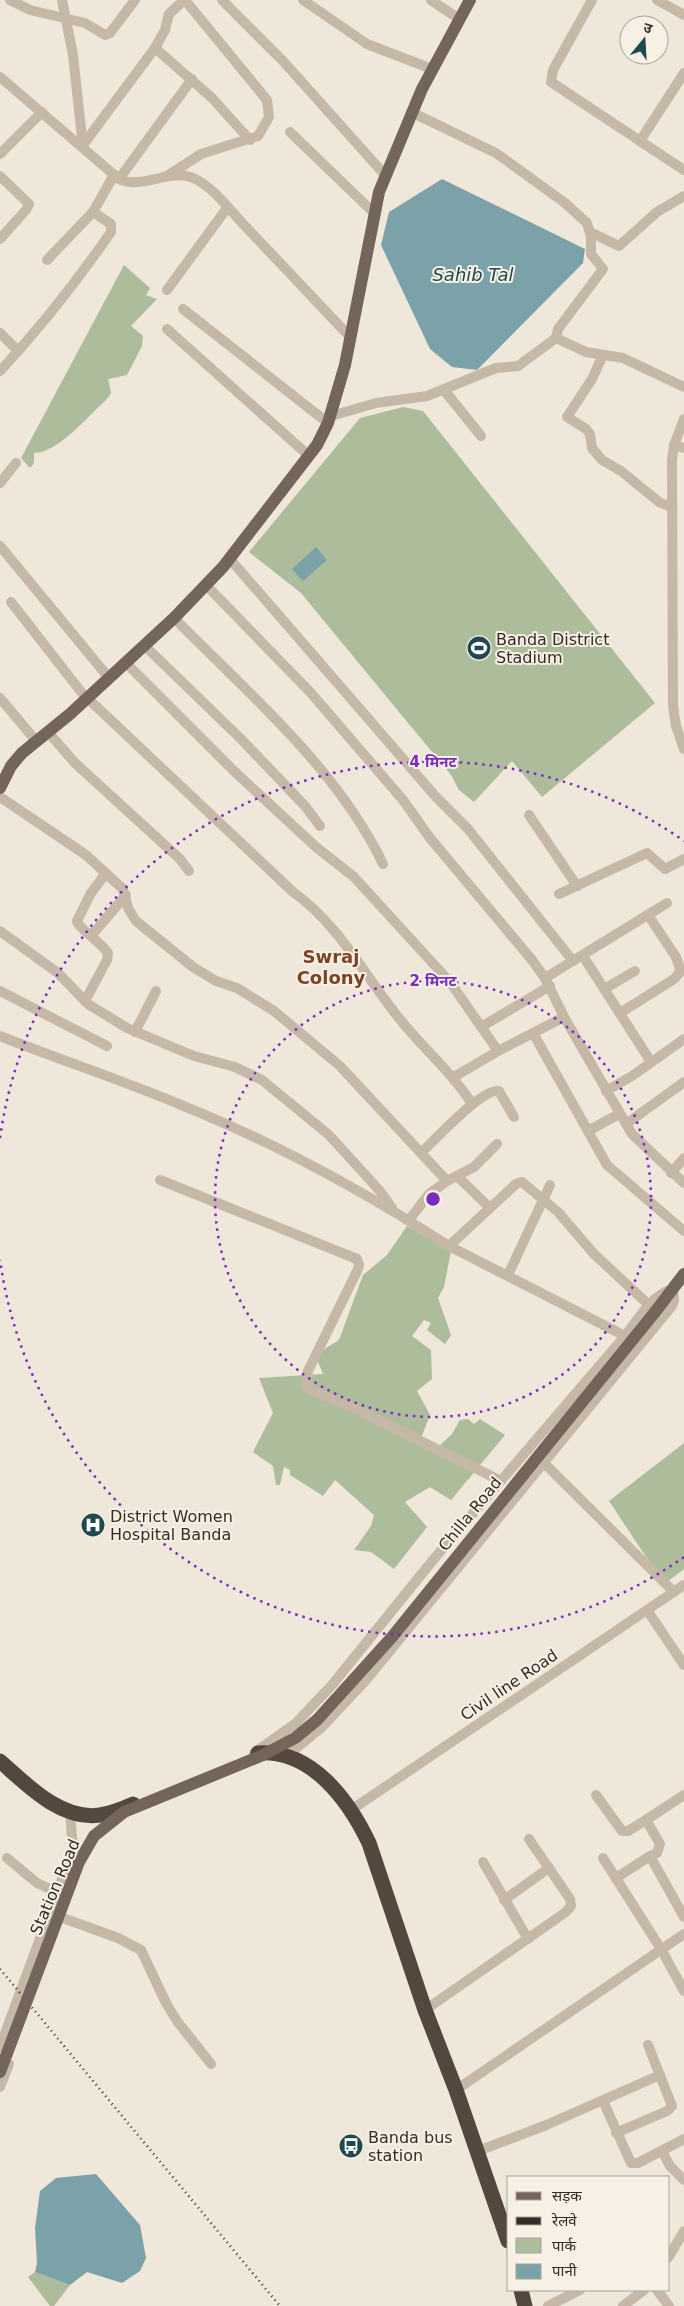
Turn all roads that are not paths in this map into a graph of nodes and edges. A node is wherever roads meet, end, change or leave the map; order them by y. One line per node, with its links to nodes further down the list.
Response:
1 (10, 0): 12 (street)
2 (62, 0): 12 (street)
3 (135, 0): 12 (street)
4 (184, 0): 14 (street); 22 (street)
5 (222, 0): 27 (street)
6 (303, 0): 15 (street)
7 (431, 0): 13 (street)
8 (470, 0): 13 (main road)
9 (592, 0): 23 (street)
10 (658, 0): 11 (street)
11 (684, 15)
12 (65, 19): 24 (street)
13 (459, 19): 15 (main road)
14 (155, 48): 18 (street); 24 (street)
15 (432, 69): 20 (main road)
16 (684, 73): 23 (street)
17 (0, 77): 19 (street)
18 (192, 79): 22 (street); 30 (street)
19 (42, 112): 24 (street); 25 (street)
20 (411, 112): 27 (main road); 35 (street)
21 (290, 132): 34 (street)
22 (250, 140): 29 (street)
23 (640, 141): 26 (street)
24 (83, 147): 30 (street)
25 (0, 154)
26 (684, 170)
27 (385, 175): 34 (main road)
28 (0, 176): 36 (street)
29 (168, 176): 30 (street); 32 (street)
30 (116, 177): 33 (street)
31 (684, 196): 35 (street)
32 (227, 208): 38 (street); 42 (street)
33 (92, 212): 37 (street); 44 (street)
34 (373, 212): 42 (main road)
35 (590, 232): 43 (street)
36 (0, 239)
37 (47, 260)
38 (166, 290)
39 (183, 308): 49 (street)
40 (167, 329): 53 (street)
41 (0, 333): 44 (street)
42 (351, 338): 49 (main road)
43 (556, 338): 45 (street); 48 (street)
44 (18, 351): 46 (street)
45 (603, 354): 47 (street); 56 (street)
46 (0, 371)
47 (684, 387)
48 (444, 390): 49 (street); 51 (street)
49 (330, 419): 53 (main road)
50 (684, 419): 52 (street)
51 (481, 436)
52 (679, 447): 56 (street)
53 (309, 456): 58 (main road)
54 (16, 463): 55 (street)
55 (0, 483)
56 (671, 507): 69 (street)
57 (0, 546): 64 (street)
58 (230, 559): 59 (main road); 85 (street)
59 (206, 585): 61 (main road); 87 (street)
60 (11, 602): 66 (street)
61 (174, 618): 62 (main road); 75 (street)
62 (144, 646): 63 (main road); 73 (street)
63 (126, 663): 64 (main road); 94 (street)
64 (109, 678): 66 (main road)
65 (0, 698): 68 (street)
66 (88, 698): 67 (main road); 102 (street)
67 (48, 732): 68 (main road); 76 (street)
68 (37, 742): 70 (main road)
69 (684, 749)
70 (0, 788)
71 (0, 797): 77 (street)
72 (529, 815): 78 (street)
73 (320, 826)
74 (684, 859): 78 (street)
75 (383, 864)
76 (189, 871)
77 (106, 873): 80 (street); 84 (street)
78 (577, 886): 79 (street)
79 (558, 894)
80 (126, 895): 84 (street); 111 (street)
81 (667, 903): 82 (street)
82 (648, 915): 85 (street); 92 (street)
83 (0, 931): 91 (street)
84 (92, 935): 91 (street)
85 (578, 958): 87 (street); 88 (street)
86 (635, 971): 88 (street)
87 (547, 982): 93 (street); 94 (street)
88 (604, 989): 92 (street)
89 (0, 991): 99 (street)
90 (156, 991): 95 (street)
91 (85, 1001): 95 (street)
92 (620, 1013): 101 (street)
93 (564, 1017): 96 (street); 104 (street)
94 (481, 1027): 100 (street)
95 (135, 1032): 121 (street)
96 (533, 1033): 100 (street); 109 (street)
97 (0, 1036): 121 (street)
98 (684, 1038): 101 (street)
99 (107, 1046)
100 (498, 1051): 102 (street)
101 (651, 1062): 104 (street)
102 (454, 1077): 105 (street)
103 (684, 1082): 108 (street)
104 (606, 1091): 106 (street)
105 (472, 1104): 107 (street); 111 (street)
106 (619, 1114): 108 (street); 109 (street)
107 (514, 1117)
108 (626, 1124): 113 (street)
109 (588, 1131): 123 (street)
110 (497, 1144): 114 (street)
111 (422, 1152): 116 (street)
112 (684, 1158): 113 (street)
113 (671, 1173): 117 (street)
114 (457, 1176): 116 (street); 120 (street)
115 (160, 1180): 131 (street)
116 (447, 1181): 122 (street)
117 (684, 1183)
118 (550, 1185): 119 (street)
119 (542, 1200): 120 (street); 125 (street); 128 (street)
120 (490, 1208): 124 (street)
121 (393, 1210): 122 (street)
122 (409, 1220): 124 (street)
123 (684, 1230)
124 (449, 1246): 125 (street)
125 (508, 1275): 129 (street)
126 (684, 1275): 127 (main road, Chilla Road)
127 (673, 1289): 128 (main road, Chilla Road); 130 (street)
128 (652, 1309): 129 (street); 136 (main road, Chilla Road, bridge)
129 (625, 1336): 131 (street)
130 (544, 1463): 133 (street); 137 (street)
131 (501, 1481): 136 (street)
132 (684, 1585): 133 (street, Civil line Road)
133 (674, 1592): 134 (street, Civil line Road)
134 (647, 1610): 135 (street); 141 (street, Civil line Road)
135 (684, 1665)
136 (258, 1754): 137 (highway); 142 (highway); 164 (main road, Station Road, bridge)
137 (287, 1756): 141 (highway)
138 (0, 1761): 142 (highway)
139 (596, 1795): 143 (street)
140 (684, 1795): 143 (street)
141 (351, 1810): 159 (highway)
142 (70, 1811): 151 (street)
143 (646, 1820): 145 (street)
144 (530, 1839): 149 (street)
145 (650, 1856): 150 (street); 154 (street)
146 (7, 1858): 151 (street)
147 (603, 1858): 150 (street)
148 (483, 1862): 152 (street)
149 (549, 1868): 152 (street); 156 (street)
150 (616, 1878): 157 (street)
151 (57, 1892): 153 (street)
152 (504, 1900): 156 (street)
153 (49, 1913): 162 (street); 163 (street)
154 (684, 1917)
155 (684, 1934): 157 (street)
156 (528, 1939): 159 (street)
157 (661, 1949): 158 (street); 167 (street)
158 (684, 1991)
159 (425, 2010): 167 (highway)
160 (17, 2044): 166 (street)
161 (648, 2045): 165 (street)
162 (0, 2047)
163 (212, 2064)
164 (0, 2072)
165 (660, 2075): 168 (street); 169 (street)
166 (0, 2087)
167 (456, 2090): 171 (highway)
168 (603, 2101): 169 (street); 171 (street)
169 (616, 2133): 172 (street)
170 (684, 2139): 172 (street)
171 (478, 2151): 175 (highway)
172 (662, 2151): 173 (street)
173 (684, 2180)
174 (683, 2234): 176 (street)
175 (507, 2238)
176 (669, 2256)
177 (521, 2291): 181 (highway)
178 (578, 2291): 182 (street)
179 (643, 2291): 183 (street)
180 (658, 2291): 184 (street)
181 (525, 2306)
182 (548, 2306)
183 (623, 2306)
184 (669, 2306)

